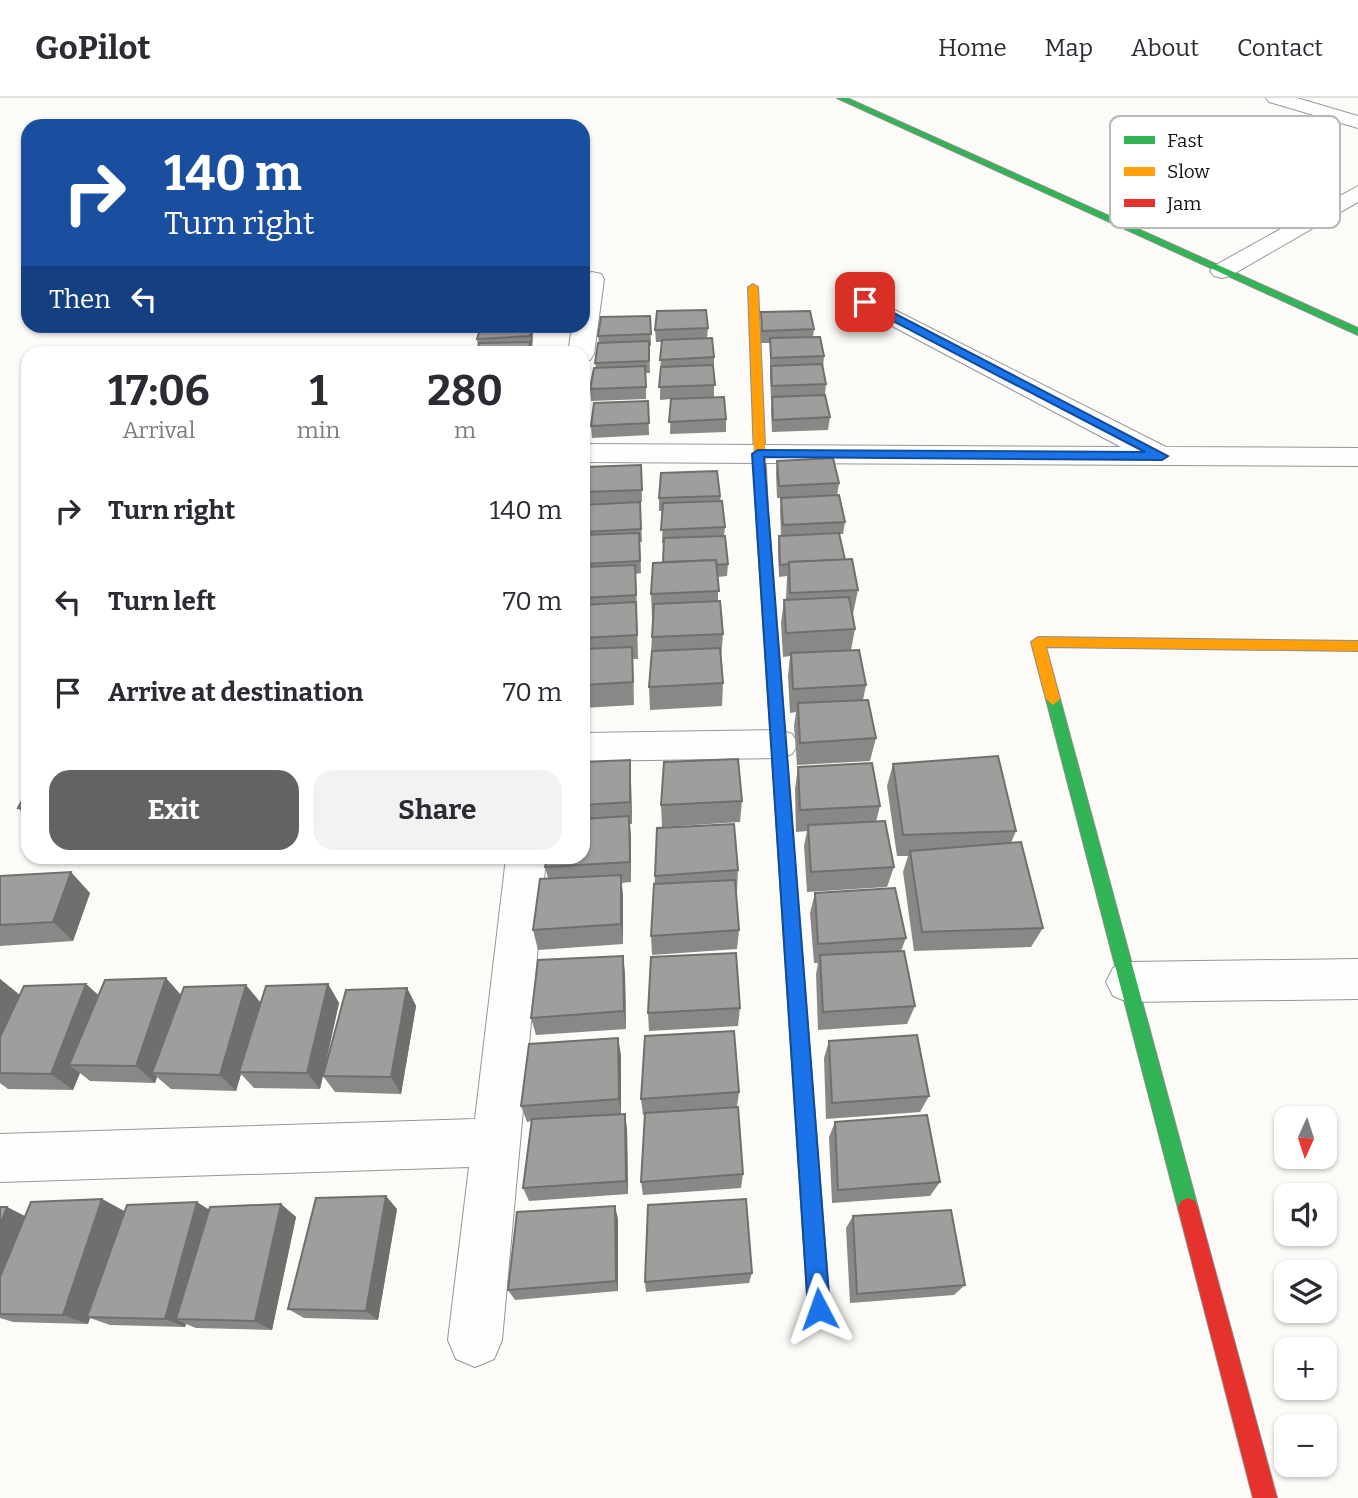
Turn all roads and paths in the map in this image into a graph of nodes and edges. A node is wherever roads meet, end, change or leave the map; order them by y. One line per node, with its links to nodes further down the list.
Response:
1 (841, 98): 8 (street)
2 (1276, 98): 3 (street)
3 (1338, 116)
4 (1340, 117): 5 (street)
5 (1358, 122)
6 (1358, 193): 7 (street)
7 (1340, 203)
8 (1110, 220)
9 (1127, 228): 11 (street)
10 (1297, 228): 11 (street)
11 (1222, 271): 16 (street)
12 (592, 279): 14 (street)
13 (753, 287): 18 (street)
14 (590, 294)
15 (865, 302): 19 (street)
16 (1358, 332)
17 (590, 453): 18 (street)
18 (758, 454): 19 (street); 22 (street)
19 (1162, 456): 20 (street)
20 (1358, 457)
21 (1358, 646): 26 (street)
22 (779, 744): 23 (street); 29 (street)
23 (590, 747)
24 (525, 864): 27 (street)
25 (1358, 979): 26 (street)
26 (1128, 982): 31 (street)
27 (496, 1142): 28 (street); 30 (street)
28 (0, 1158)
29 (819, 1309)
30 (475, 1339)
31 (1265, 1498)

